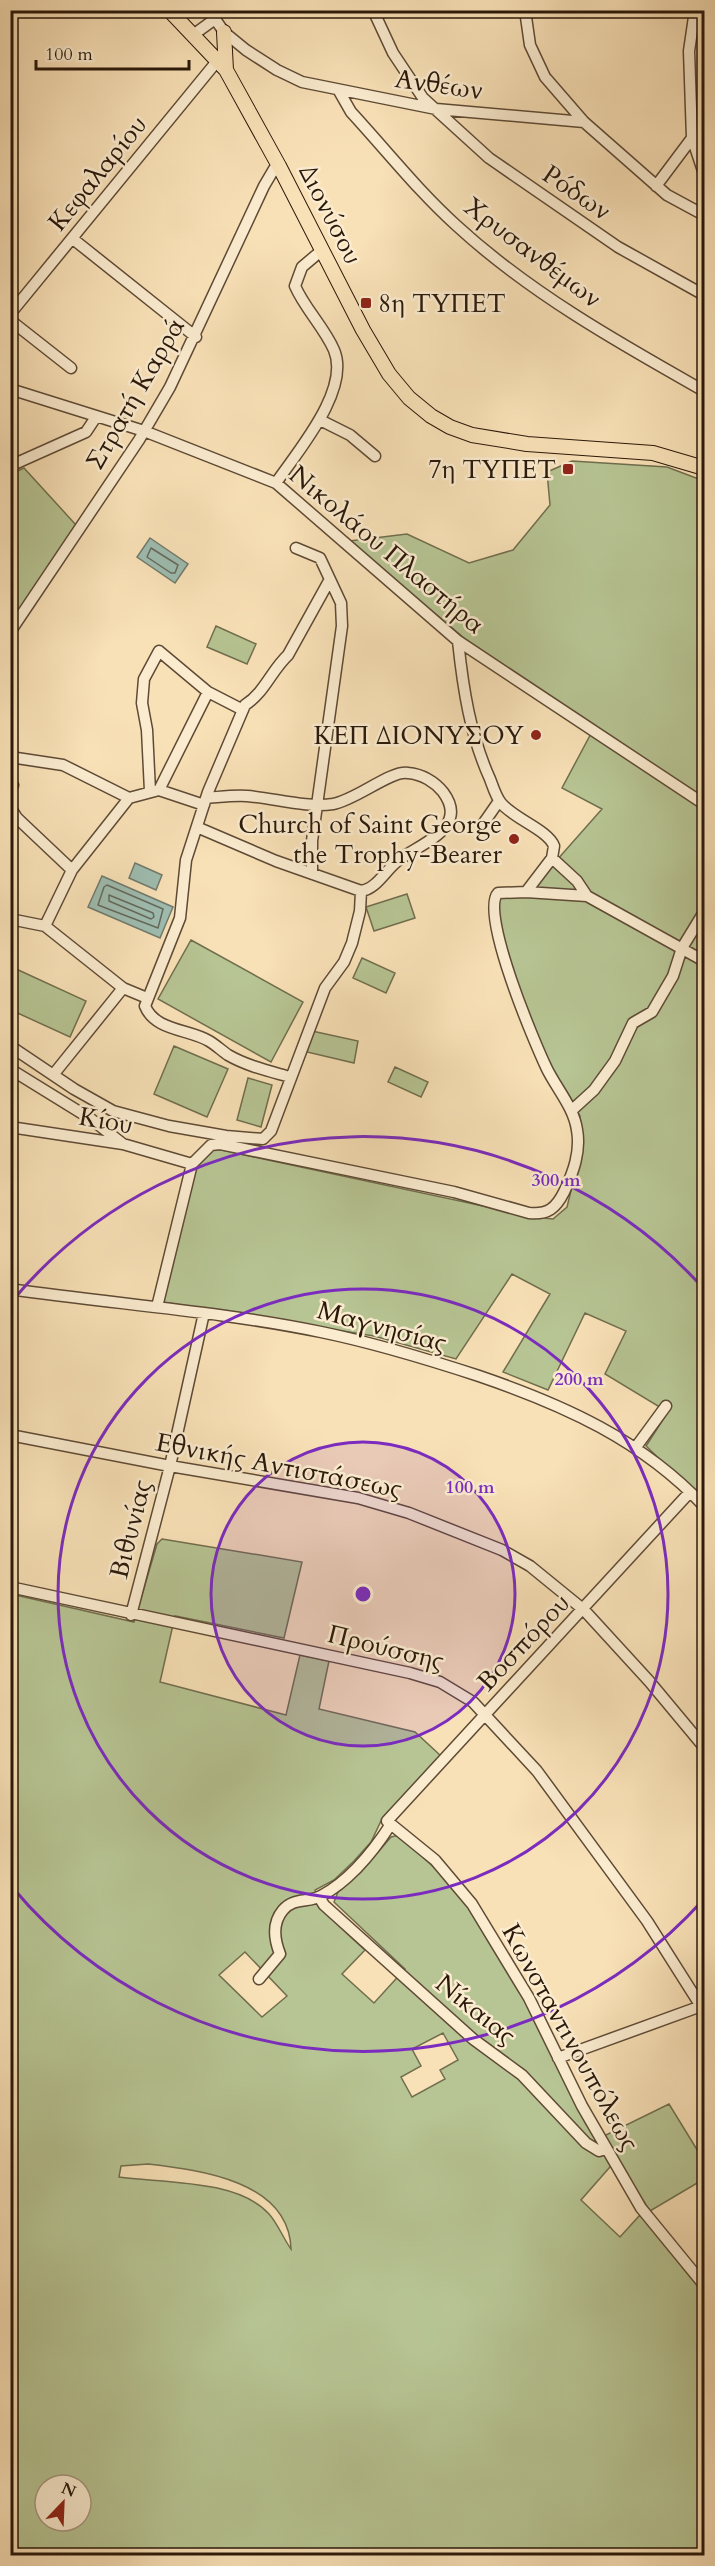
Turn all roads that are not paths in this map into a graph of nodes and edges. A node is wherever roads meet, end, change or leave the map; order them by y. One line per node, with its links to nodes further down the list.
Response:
1 (169, 10): 7 (main road, Διονύσου)
2 (373, 10): 10 (street, Ρόδων)
3 (525, 10): 11 (street)
4 (695, 10): 12 (street)
5 (213, 15): 6 (street, Ανθέων); 7 (street)
6 (224, 32): 8 (main road); 9 (street, Ανθέων)
7 (193, 35): 8 (main road, Διονύσου)
8 (222, 65): 13 (main road, Διονύσου); 17 (street, Κεφαλαρίου)
9 (339, 91): 10 (street, Ανθέων); 25 (street, Χρυσανθέμων)
10 (436, 109): 11 (street, Ανθέων); 19 (street, Ρόδων)
11 (584, 122): 15 (street)
12 (692, 138): 14 (street); 15 (street)
13 (279, 166): 18 (main road, Διονύσου); 22 (street, Στρατή Καρρά)
14 (705, 174)
15 (656, 186): 16 (street)
16 (705, 215)
17 (73, 240): 20 (street, Κεφαλαρίου); 22 (street)
18 (321, 251): 27 (street); 31 (main road, Διονύσου)
19 (705, 296)
20 (10, 314)
21 (10, 320): 23 (street)
22 (196, 337): 28 (street, Στρατή Καρρά)
23 (71, 368)
24 (10, 389): 26 (street, Νικολάου Πλαστήρα)
25 (705, 391)
26 (96, 417): 28 (street, Νικολάου Πλαστήρα); 30 (street)
27 (320, 420): 29 (street); 32 (street)
28 (144, 431): 32 (street, Νικολάου Πλαστήρα); 35 (street, Στρατή Καρρά)
29 (375, 456)
30 (10, 466)
31 (705, 468)
32 (276, 483): 36 (street, Νικολάου Πλαστήρα)
33 (296, 548): 34 (street)
34 (329, 581): 38 (street); 44 (street)
35 (10, 632)
36 (458, 641): 42 (street); 45 (street, Νικολάου Πλαστήρα)
37 (208, 692): 38 (street); 40 (street); 40 (street)
38 (243, 710): 43 (street)
39 (10, 757): 41 (street)
40 (154, 791): 41 (street); 43 (street)
41 (129, 798): 50 (street)
42 (499, 801): 47 (street); 49 (street)
43 (205, 802): 44 (street); 48 (street)
44 (319, 804): 51 (street); 52 (street)
45 (705, 804)
46 (10, 807): 50 (street)
47 (483, 824)
48 (199, 828): 51 (street); 61 (street)
49 (552, 858): 53 (street); 54 (street)
50 (72, 870): 57 (street)
51 (312, 874): 52 (street)
52 (360, 891): 65 (street)
53 (526, 892): 54 (street); 66 (street)
54 (587, 896): 58 (street)
55 (705, 912): 58 (street)
56 (10, 919): 57 (street)
57 (45, 926): 60 (street)
58 (682, 948): 59 (street); 66 (street)
59 (705, 961)
60 (123, 988): 61 (street); 64 (street)
61 (147, 998): 65 (street)
62 (10, 1046): 64 (street)
63 (10, 1069): 68 (street)
64 (53, 1075): 65 (street)
65 (290, 1077)
66 (571, 1111): 69 (street)
67 (10, 1128): 68 (street, Κίου)
68 (123, 1144): 69 (street, Κίου)
69 (192, 1164): 71 (street)
70 (10, 1289): 71 (street, Μαγνησίας)
71 (157, 1307): 72 (street, Μαγνησίας)
72 (204, 1313): 75 (street, Μαγνησίας); 76 (street, Βιθυνίας)
73 (666, 1406): 75 (street)
74 (10, 1435): 76 (street, Εθνικής Αντιστάσεως)
75 (636, 1447): 77 (street, Μαγνησίας)
76 (170, 1466): 80 (street, Εθνικής Αντιστάσεως); 81 (street, Βιθυνίας)
77 (690, 1492): 78 (street, Μαγνησίας); 80 (street, Βοσπόρου)
78 (703, 1503)
79 (10, 1587): 81 (street, Προύσσης)
80 (584, 1610): 82 (street, Βοσπόρου); 83 (street, Εθνικής Αντιστάσεως)
81 (131, 1615): 82 (street, Προύσσης)
82 (486, 1715): 84 (street, Βοσπόρου); 87 (street, Προύσσης)
83 (705, 1747)
84 (389, 1822): 85 (street, Βοσπόρου); 88 (street, Κωνσταντινουπόλεως)
85 (319, 1897): 86 (street); 89 (street, Νίκαιας)
86 (259, 1979)
87 (704, 2007): 88 (street)
88 (558, 2058): 89 (street, Κωνσταντινουπόλεως)
89 (606, 2149): 90 (street, Κωνσταντινουπόλεως)
90 (705, 2285)

